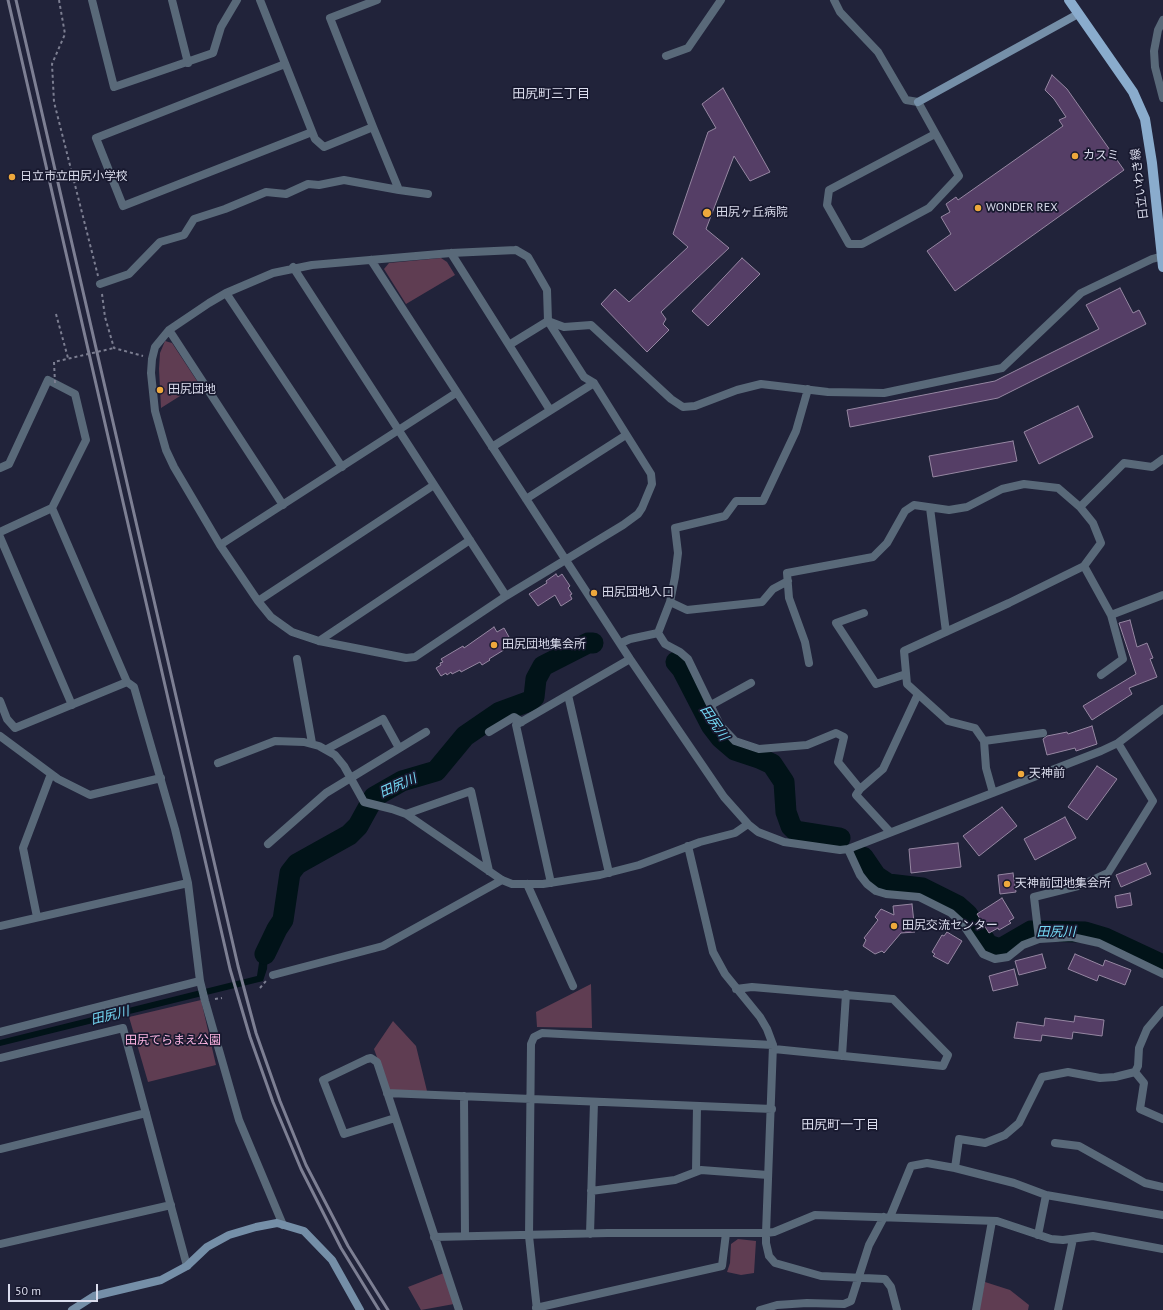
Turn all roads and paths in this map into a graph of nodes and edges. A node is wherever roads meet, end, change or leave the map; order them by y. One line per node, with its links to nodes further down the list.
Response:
1 (59, 0): 28 (path)
2 (92, 0): 13 (street)
3 (172, 0): 13 (street)
4 (237, 0): 13 (street)
5 (260, 0): 14 (street)
6 (377, 0): 17 (street)
7 (721, 0): 12 (street)
8 (834, 0): 16 (street)
9 (1069, 0): 10 (main road, 日立いわき線)
10 (1078, 14): 16 (street); 22 (main road, 日立いわき線)
11 (1163, 20): 15 (street)
12 (666, 56)
13 (188, 63)
14 (285, 64): 18 (street); 18 (street)
15 (1163, 98)
16 (918, 102): 19 (street)
17 (373, 127): 18 (street); 20 (street)
18 (312, 132)
19 (934, 134): 19 (street)
20 (399, 190): 21 (street); 28 (street)
21 (428, 194)
22 (1160, 198): 24 (main road, 日立いわき線)
23 (451, 253): 25 (street); 31 (street); 33 (street)
24 (1162, 256): 27 (main road, 日立いわき線); 39 (street)
25 (371, 260): 26 (street); 40 (street)
26 (293, 267): 29 (street); 42 (street)
27 (1163, 267)
28 (100, 284): 34 (path)
29 (226, 293): 32 (street); 46 (street)
30 (56, 314): 35 (path)
31 (548, 321): 33 (street); 37 (street); 39 (street)
32 (169, 330): 36 (street); 50 (street)
33 (509, 345): 41 (street)
34 (114, 348): 35 (path, bridge); 36 (path)
35 (68, 358): 38 (path, bridge)
36 (152, 359): 57 (street)
37 (594, 383): 41 (street); 43 (street)
38 (55, 384): 47 (street); 52 (street)
39 (808, 390): 64 (street)
40 (456, 393): 42 (street); 44 (street)
41 (550, 410): 44 (street)
42 (398, 430): 46 (street); 48 (street)
43 (626, 435): 49 (street); 58 (street)
44 (492, 447): 49 (street)
45 (1163, 459): 51 (street)
46 (342, 467): 50 (street)
47 (0, 468)
48 (434, 485): 56 (street); 63 (street)
49 (526, 500): 58 (street)
50 (283, 505): 57 (street)
51 (1080, 507): 53 (street); 59 (street)
52 (52, 508): 54 (street); 76 (street)
53 (930, 508): 60 (street); 67 (street)
54 (0, 532)
55 (0, 536): 81 (street)
56 (470, 540): 62 (street); 69 (street)
57 (220, 545): 63 (street)
58 (565, 560): 62 (street); 70 (street)
59 (1084, 566): 66 (street); 67 (street)
60 (788, 581): 64 (street); 73 (street)
61 (1163, 595): 66 (street)
62 (506, 596): 69 (street)
63 (258, 601): 69 (street)
64 (670, 602): 68 (street)
65 (864, 613): 74 (street)
66 (1110, 615): 75 (street)
67 (946, 632): 74 (street)
68 (658, 633): 70 (street); 82 (street)
69 (319, 641)
70 (620, 644): 72 (street)
71 (297, 659): 90 (street)
72 (630, 659): 79 (street); 101 (street)
73 (809, 663)
74 (906, 674): 78 (street)
75 (1101, 675)
76 (127, 682): 81 (street); 97 (street)
77 (751, 683): 82 (street)
78 (918, 694): 89 (street); 98 (street)
79 (568, 695): 84 (street); 107 (street)
80 (0, 701): 81 (street)
81 (72, 705)
82 (711, 705): 98 (street)
83 (1163, 709): 91 (street)
84 (522, 722): 86 (street); 110 (street)
85 (426, 732): 92 (street)
86 (489, 732)
87 (1043, 733): 89 (street)
88 (0, 736): 95 (street)
89 (984, 741): 99 (street)
90 (312, 743): 93 (street); 94 (street)
91 (1118, 743): 99 (street); 114 (street)
92 (400, 748): 93 (street); 96 (street)
93 (327, 749): 96 (street)
94 (218, 763)
95 (52, 774): 97 (street); 112 (street)
96 (350, 777): 100 (street); 103 (street)
97 (161, 778): 109 (street)
98 (860, 789): 102 (street)
99 (993, 793): 102 (street)
100 (406, 814): 106 (street); 106 (street)
101 (748, 824): 104 (street); 105 (street)
102 (890, 832): 105 (street)
103 (268, 844)
104 (688, 846): 107 (street); 119 (street)
105 (848, 849): 114 (street)
106 (489, 871): 108 (street)
107 (609, 873): 110 (street)
108 (502, 880): 111 (street); 116 (street)
109 (188, 883): 112 (street); 117 (street)
110 (551, 883): 111 (street)
111 (527, 884): 118 (street)
112 (37, 917): 113 (street)
113 (0, 926)
114 (1039, 933): 115 (street)
115 (1163, 974)
116 (273, 975)
117 (201, 984): 122 (street); 148 (street)
118 (574, 986)
119 (736, 989): 120 (street); 123 (street)
120 (846, 994): 124 (street); 124 (street)
121 (1163, 1010): 126 (street)
122 (0, 1032)
123 (774, 1047): 124 (street); 129 (street); 132 (street)
124 (842, 1056)
125 (0, 1058): 133 (street)
126 (1135, 1072): 135 (street); 138 (street)
127 (388, 1093): 128 (street); 134 (street); 134 (street)
128 (464, 1096): 129 (street); 153 (street)
129 (530, 1099): 130 (street); 154 (street)
130 (594, 1102): 131 (street); 142 (street)
131 (697, 1106): 132 (street); 139 (street)
132 (772, 1109): 140 (street)
133 (146, 1114): 137 (street); 144 (street)
134 (396, 1118): 155 (street)
135 (1163, 1118)
136 (1055, 1143): 141 (street)
137 (0, 1149)
138 (955, 1168): 143 (street); 146 (street)
139 (696, 1171): 140 (street); 142 (street)
140 (768, 1174): 150 (street)
141 (1163, 1187)
142 (591, 1191): 151 (street)
143 (1046, 1195): 145 (street); 152 (street)
144 (171, 1205): 157 (street); 159 (street)
145 (1163, 1215)
146 (887, 1217): 147 (street); 150 (street); 160 (street)
147 (992, 1221): 152 (street); 167 (street)
148 (283, 1225): 159 (street); 163 (street)
149 (726, 1233): 150 (street); 151 (street); 161 (street)
150 (766, 1233): 160 (street)
151 (590, 1234): 154 (street)
152 (1038, 1235): 156 (street)
153 (465, 1236): 154 (street); 155 (street)
154 (528, 1236): 161 (street)
155 (434, 1237): 164 (street)
156 (1073, 1239): 158 (street); 168 (street)
157 (0, 1244)
158 (1163, 1249)
159 (187, 1266): 162 (street)
160 (860, 1277): 165 (street); 166 (street)
161 (537, 1309)
162 (72, 1310)
163 (360, 1310)
164 (459, 1310)
165 (760, 1310)
166 (897, 1310)
167 (976, 1310)
168 (1058, 1310)

